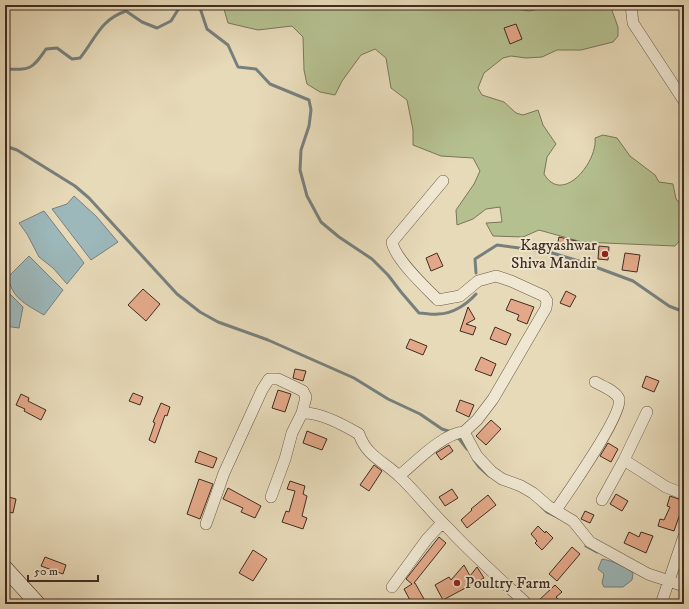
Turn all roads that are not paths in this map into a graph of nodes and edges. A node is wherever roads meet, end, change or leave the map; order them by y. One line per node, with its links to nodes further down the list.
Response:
1 (631, 5): 2 (street)
2 (684, 101)
3 (443, 181): 7 (street)
4 (595, 382): 13 (street)
5 (647, 412): 8 (street)
6 (302, 413): 9 (street); 11 (street); 15 (street)
7 (458, 433): 9 (street); 13 (street)
8 (624, 460): 10 (street); 12 (street)
9 (399, 476): 14 (street)
10 (684, 494)
11 (271, 497)
12 (602, 500)
13 (556, 510): 18 (street)
14 (442, 523): 20 (street); 22 (street)
15 (206, 524)
16 (684, 536): 18 (street)
17 (5, 568): 21 (main road)
18 (668, 586): 19 (street); 23 (street)
19 (684, 586)
20 (392, 587)
21 (38, 604)
22 (527, 604)
23 (661, 604)

